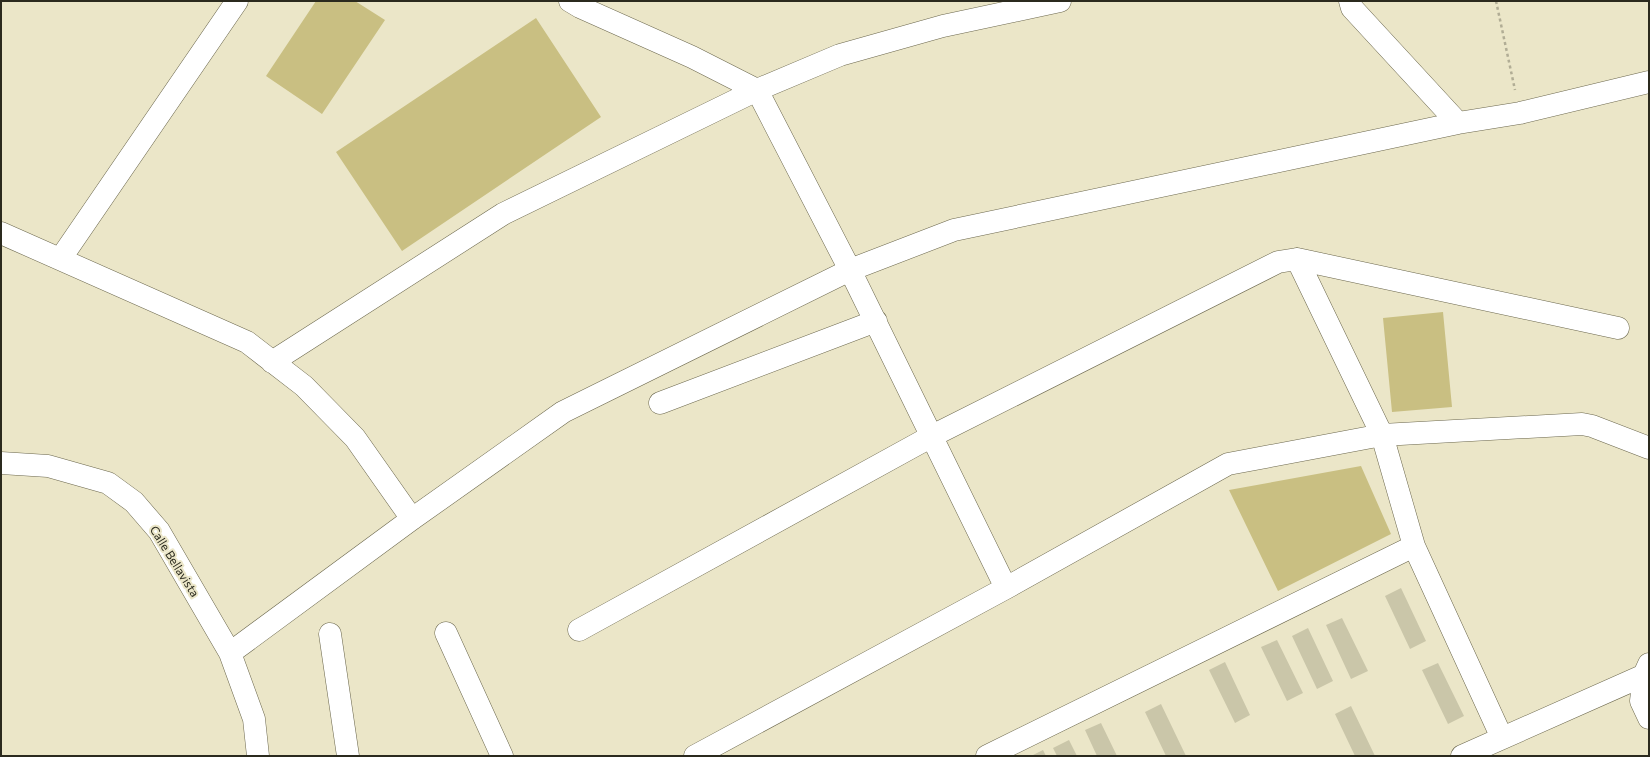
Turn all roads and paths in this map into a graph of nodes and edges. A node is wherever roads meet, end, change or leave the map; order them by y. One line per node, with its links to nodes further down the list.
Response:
1 (237, 1): 11 (street)
2 (570, 1): 7 (street)
3 (1060, 1): 7 (street)
4 (1350, 1): 9 (street)
5 (1496, 1): 8 (path)
6 (1649, 82): 8 (street)
7 (757, 90): 13 (street); 16 (street)
8 (1520, 113): 9 (street)
9 (1458, 122): 13 (street)
10 (1, 233): 11 (street)
11 (61, 258): 16 (street)
12 (1297, 259): 15 (street); 18 (street); 19 (street)
13 (850, 270): 14 (street); 22 (street)
14 (876, 321): 17 (street); 19 (street)
15 (1618, 328)
16 (272, 362): 22 (street)
17 (660, 403)
18 (1382, 435): 20 (street); 23 (street); 24 (street)
19 (932, 436): 24 (street); 25 (street)
20 (1649, 448)
21 (1, 463): 28 (street, Calle Bellavista)
22 (412, 519): 28 (street)
23 (1414, 546): 31 (street); 36 (street)
24 (1006, 588): 35 (street)
25 (579, 630)
26 (446, 633): 34 (street)
27 (330, 634): 33 (street)
28 (230, 652): 32 (street, Calle Bellavista)
29 (1647, 671): 30 (street); 31 (street)
30 (1649, 718)
31 (1502, 738): 37 (street)
32 (258, 756)
33 (348, 756)
34 (502, 756)
35 (695, 756)
36 (987, 756)
37 (1462, 756)

